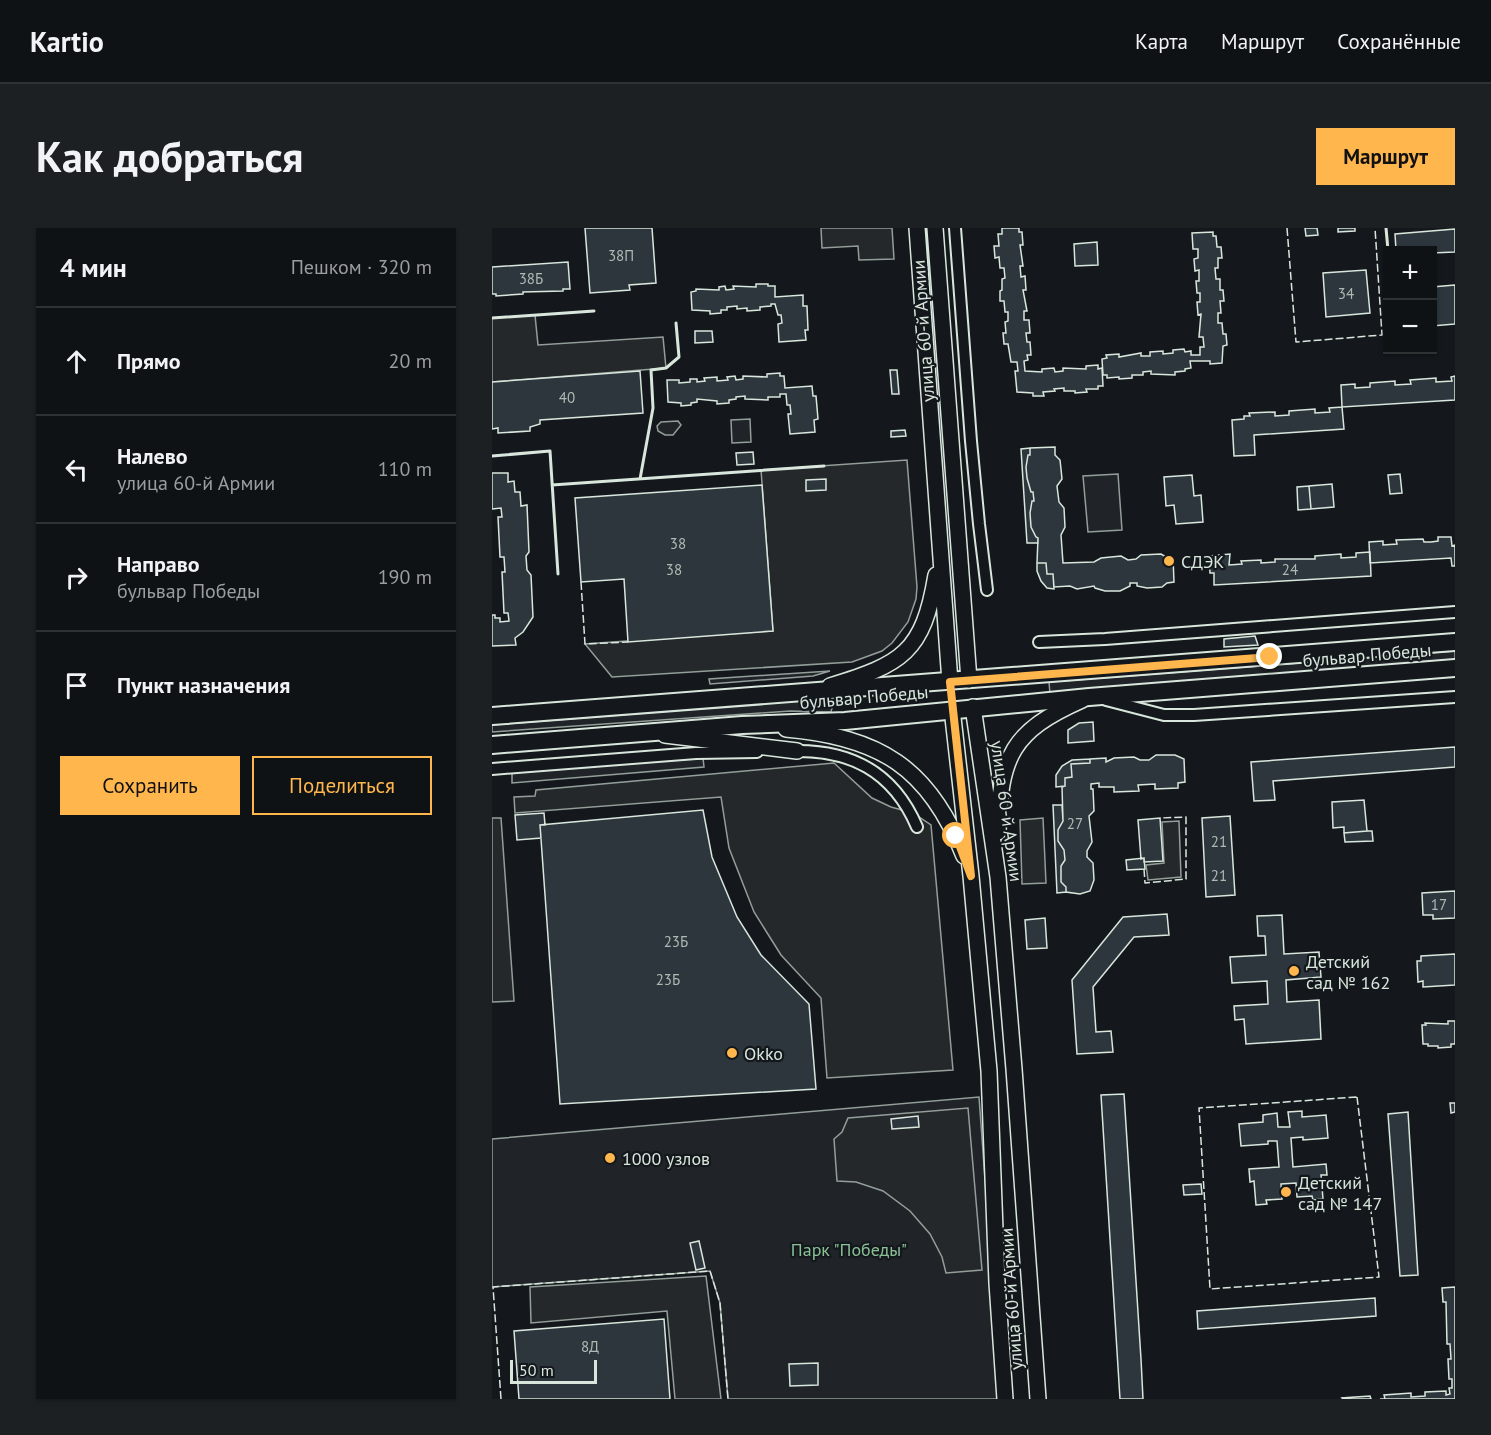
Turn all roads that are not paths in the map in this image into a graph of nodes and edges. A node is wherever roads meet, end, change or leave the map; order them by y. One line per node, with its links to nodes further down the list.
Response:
1 (917, 228): 5 (main road, улица 60-й Армии)
2 (935, 228): 4 (main road, улица 60-й Армии)
3 (956, 228): 7 (street)
4 (946, 372): 5 (main road); 12 (main road, улица 60-й Армии)
5 (927, 373): 6 (main road, улица 60-й Армии)
6 (940, 552): 13 (main road, улица 60-й Армии); 14 (main road)
7 (987, 590)
8 (1455, 612): 9 (street)
9 (1039, 642)
10 (1455, 642): 12 (main road, бульвар Победы)
11 (1455, 668): 15 (main road, бульвар Победы)
12 (969, 680): 13 (main road, бульвар Победы); 17 (main road, улица 60-й Армии)
13 (950, 682): 14 (main road, бульвар Победы); 18 (main road, улица 60-й Армии)
14 (805, 693): 19 (main road, бульвар Победы)
15 (1092, 697): 16 (street); 17 (main road, бульвар Победы); 27 (main road)
16 (1455, 697)
17 (973, 707): 18 (main road, бульвар Победы); 27 (main road, улица 60-й Армии)
18 (952, 709): 20 (main road, бульвар Победы); 26 (main road, улица 60-й Армии)
19 (492, 716)
20 (742, 725): 21 (main road, бульвар Победы); 26 (main road)
21 (644, 733): 22 (main road, бульвар Победы); 23 (main road)
22 (492, 745)
23 (797, 751): 24 (street); 25 (street)
24 (492, 769)
25 (917, 827)
26 (971, 876): 28 (main road, улица 60-й Армии)
27 (998, 877): 29 (main road, улица 60-й Армии)
28 (1005, 1399)
29 (1038, 1399)

